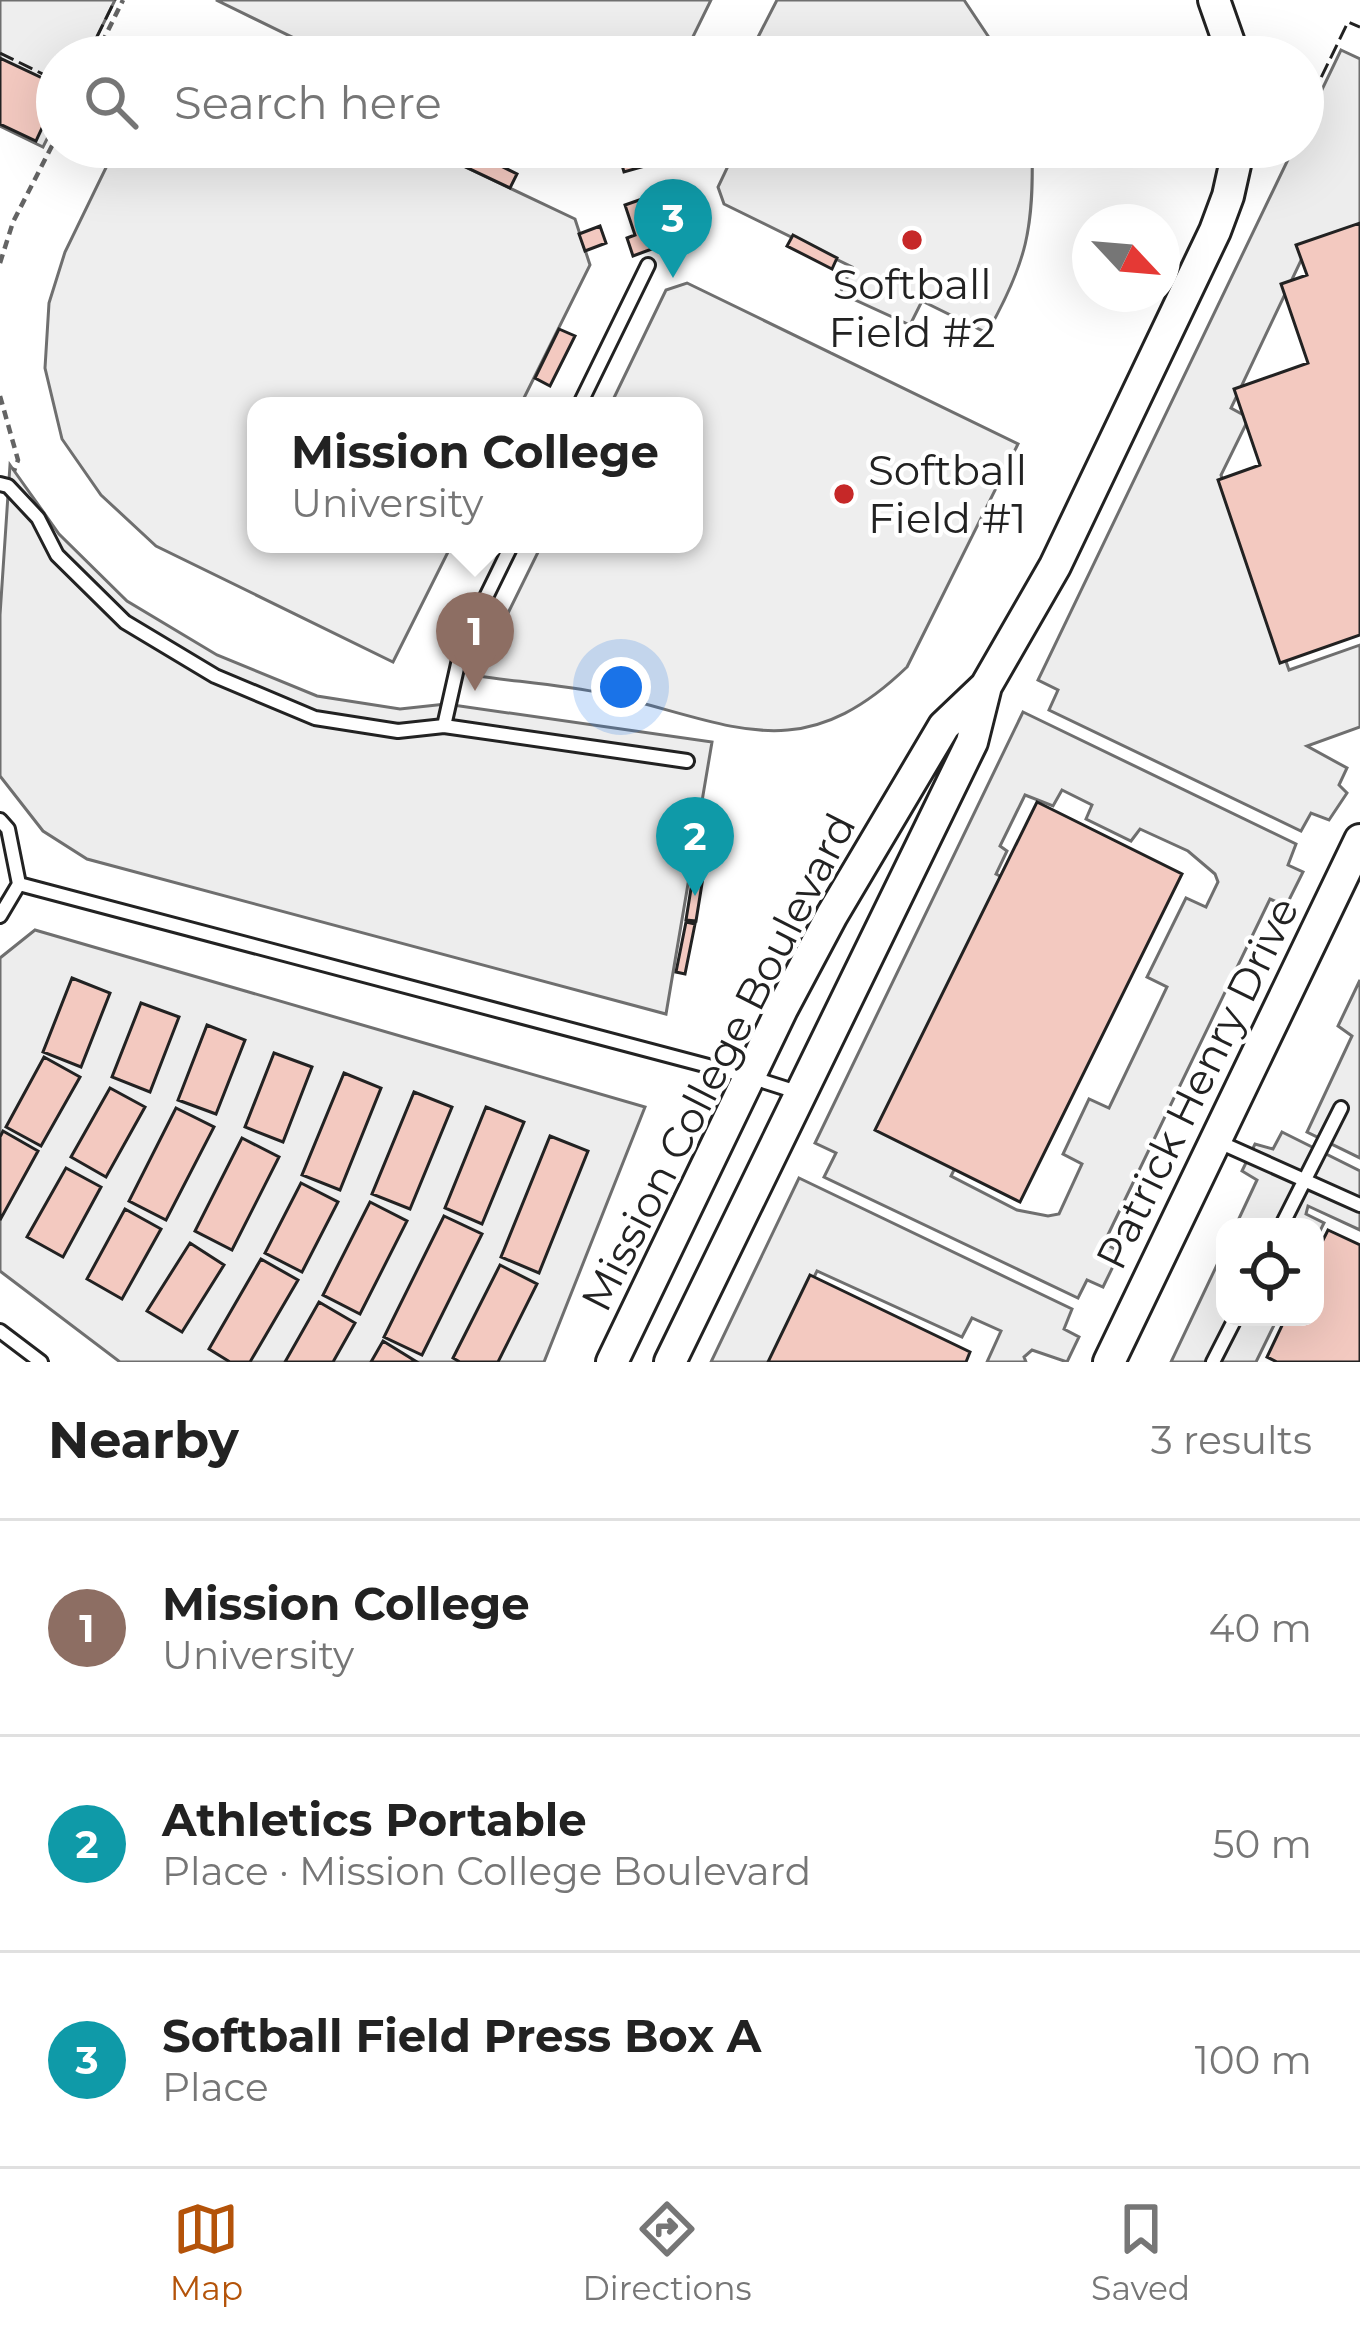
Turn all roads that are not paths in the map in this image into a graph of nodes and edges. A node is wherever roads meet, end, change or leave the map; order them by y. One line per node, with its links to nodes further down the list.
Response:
1 (1214, 0): 2 (street)
2 (1227, 36)
3 (1234, 168): 8 (street, Mission College Boulevard)
4 (648, 265): 5 (lane)
5 (583, 397)
6 (4, 485): 9 (lane)
7 (508, 553): 9 (lane)
8 (986, 686): 15 (street, Mission College Boulevard); 16 (street, Mission College Boulevard)
9 (444, 726): 10 (lane)
10 (687, 761)
11 (0, 820): 13 (lane)
12 (1360, 840): 18 (street, Patrick Henry Drive)
13 (19, 884): 14 (lane); 15 (lane)
14 (0, 916)
15 (750, 1077): 16 (lane); 25 (street, Mission College Boulevard)
16 (800, 1093): 26 (street, Mission College Boulevard)
17 (1341, 1108): 19 (lane)
18 (1215, 1141): 19 (lane); 27 (street, Patrick Henry Drive)
19 (1305, 1178): 20 (lane); 21 (lane)
20 (1360, 1205)
21 (1285, 1218)
22 (1231, 1326): 28 (lane)
23 (0, 1331): 24 (lane)
24 (41, 1362)
25 (612, 1362)
26 (670, 1362)
27 (1109, 1362)
28 (1213, 1362)

